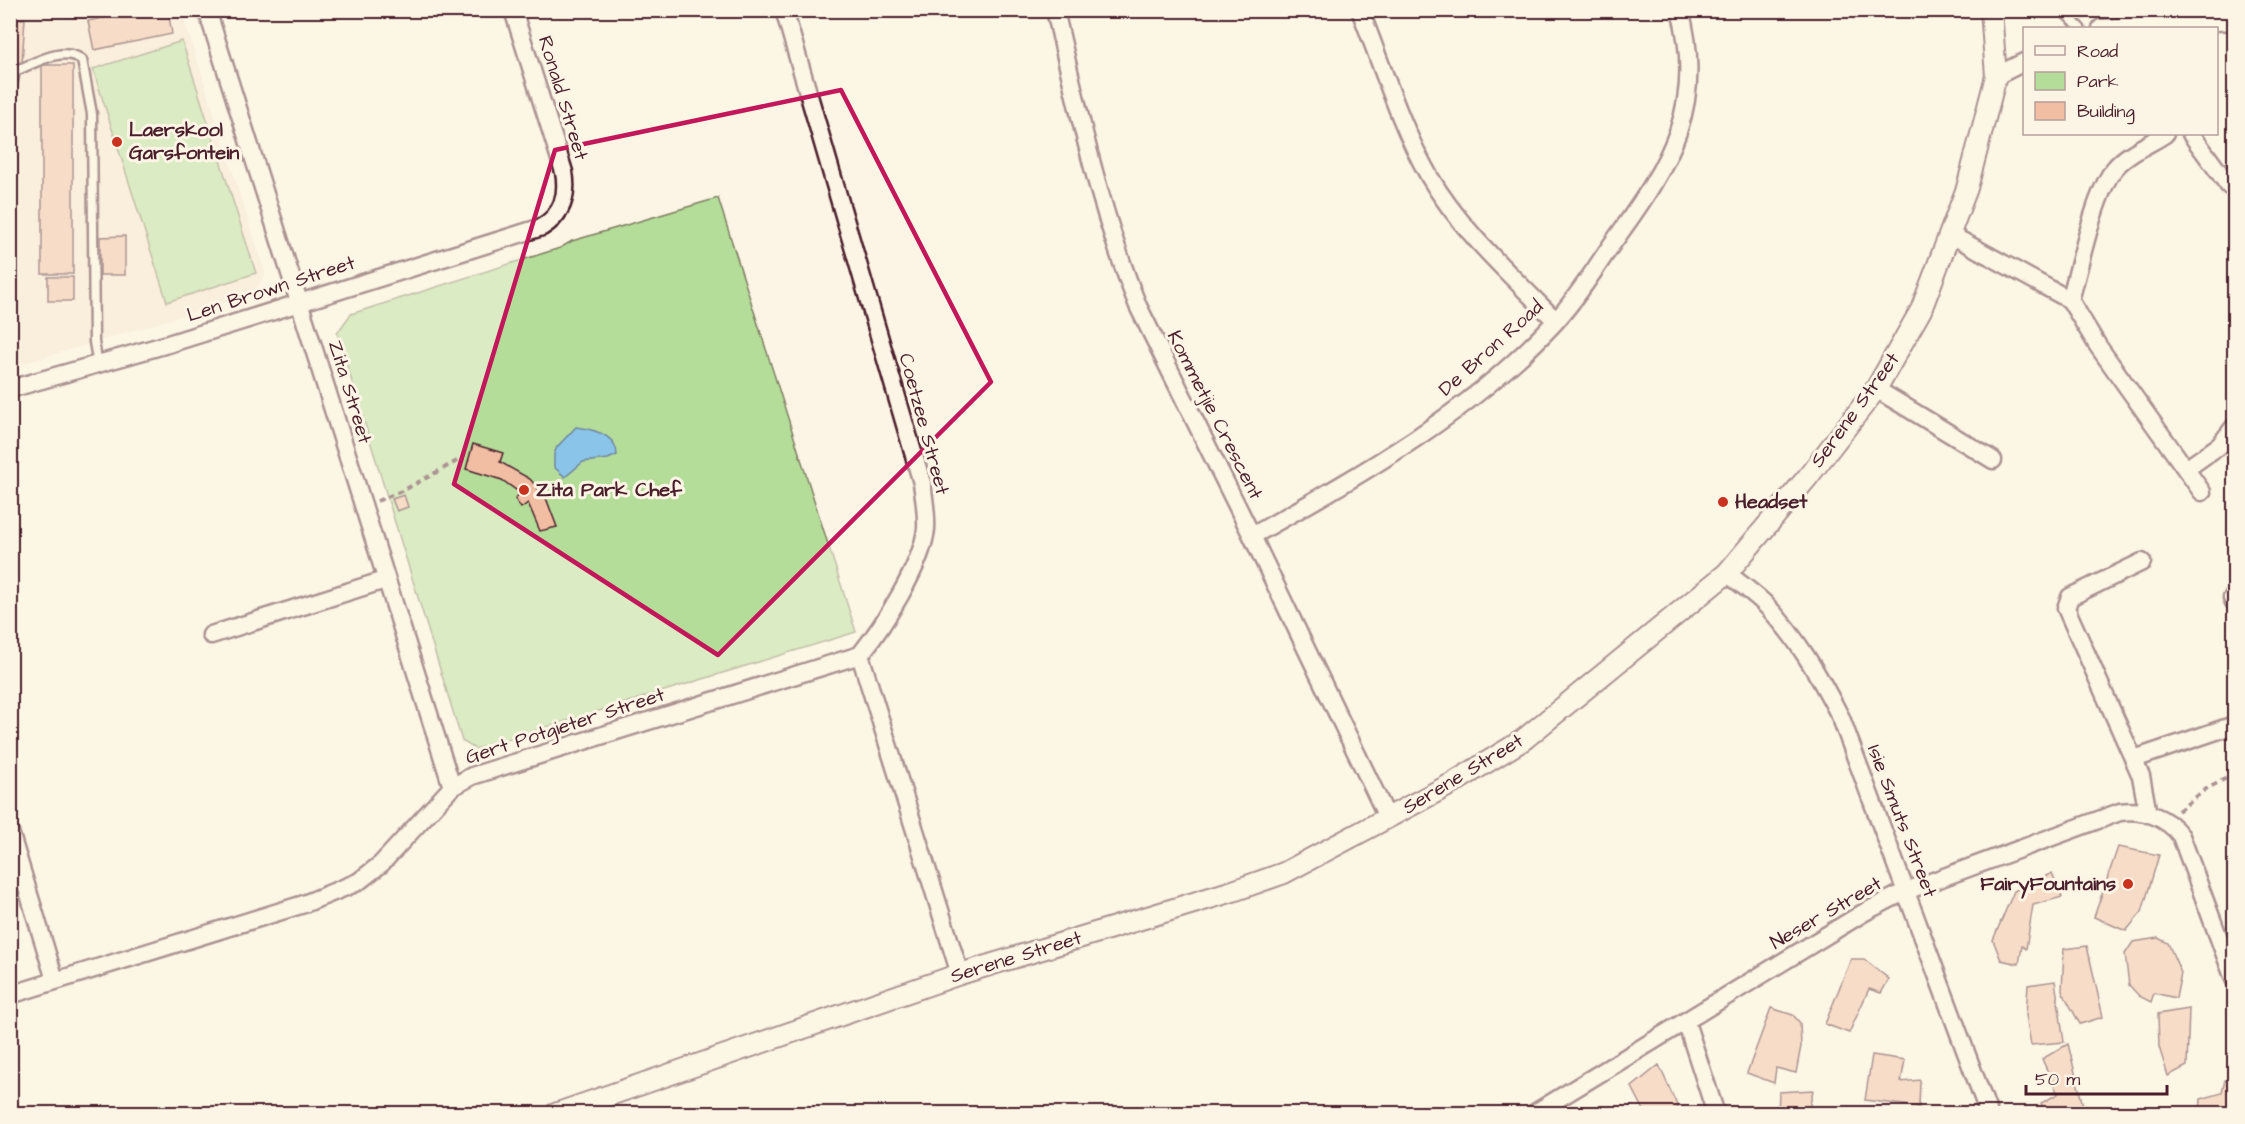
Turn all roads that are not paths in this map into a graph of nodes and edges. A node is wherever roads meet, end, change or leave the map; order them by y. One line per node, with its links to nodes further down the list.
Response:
1 (207, 10): 21 (street, Zita Street)
2 (513, 10): 18 (street, Ronald Street)
3 (784, 10): 35 (street, Coetzee Street)
4 (1055, 10): 30 (street, Kommetjie Crescent)
5 (1360, 10): 22 (street)
6 (1680, 10): 22 (street, De Bron Road)
7 (1991, 10): 13 (street, Serene Street)
8 (2065, 13): 10 (lane)
9 (2235, 21): 11 (street)
10 (2079, 27)
11 (2121, 27)
12 (2023, 63): 13 (street)
13 (1996, 76): 19 (street, Serene Street)
14 (2163, 135): 20 (street)
15 (2193, 135): 17 (street)
16 (12, 178): 23 (lane)
17 (2229, 186)
18 (542, 227): 21 (street, Len Brown Street)
19 (1951, 235): 20 (street); 25 (street, Serene Street)
20 (2070, 300): 28 (street)
21 (300, 301): 23 (street, Len Brown Street); 33 (street, Zita Street)
22 (1556, 321): 30 (street, De Bron Road)
23 (98, 364): 24 (street, Len Brown Street)
24 (10, 389)
25 (1876, 389): 27 (street); 32 (street, Serene Street)
26 (2235, 427): 28 (street)
27 (1994, 460)
28 (2186, 469): 29 (street)
29 (2202, 492)
30 (1252, 536): 40 (street, Kommetjie Crescent)
31 (2142, 562): 37 (street)
32 (1726, 573): 40 (street, Serene Street); 42 (street, Isie Smuts Street)
33 (385, 580): 34 (street); 38 (street, Zita Street)
34 (211, 635)
35 (860, 655): 38 (street, Gert Potgieter Street); 43 (street)
36 (2235, 725): 37 (street)
37 (2134, 759): 39 (street)
38 (452, 787): 45 (street, Gert Potgieter Street)
39 (2148, 814): 42 (street, Neser Street); 44 (street, Neser Street)
40 (1388, 819): 43 (street, Serene Street)
41 (10, 832): 45 (street)
42 (1906, 891): 47 (street, Neser Street); 51 (street, Isie Smuts Street)
43 (960, 974): 48 (street, Serene Street)
44 (2235, 979)
45 (56, 980): 46 (street, Gert Potgieter Street)
46 (10, 995)
47 (1686, 1022): 49 (street, Neser Street); 50 (street)
48 (555, 1113)
49 (1533, 1113)
50 (1716, 1113)
51 (1989, 1113)

